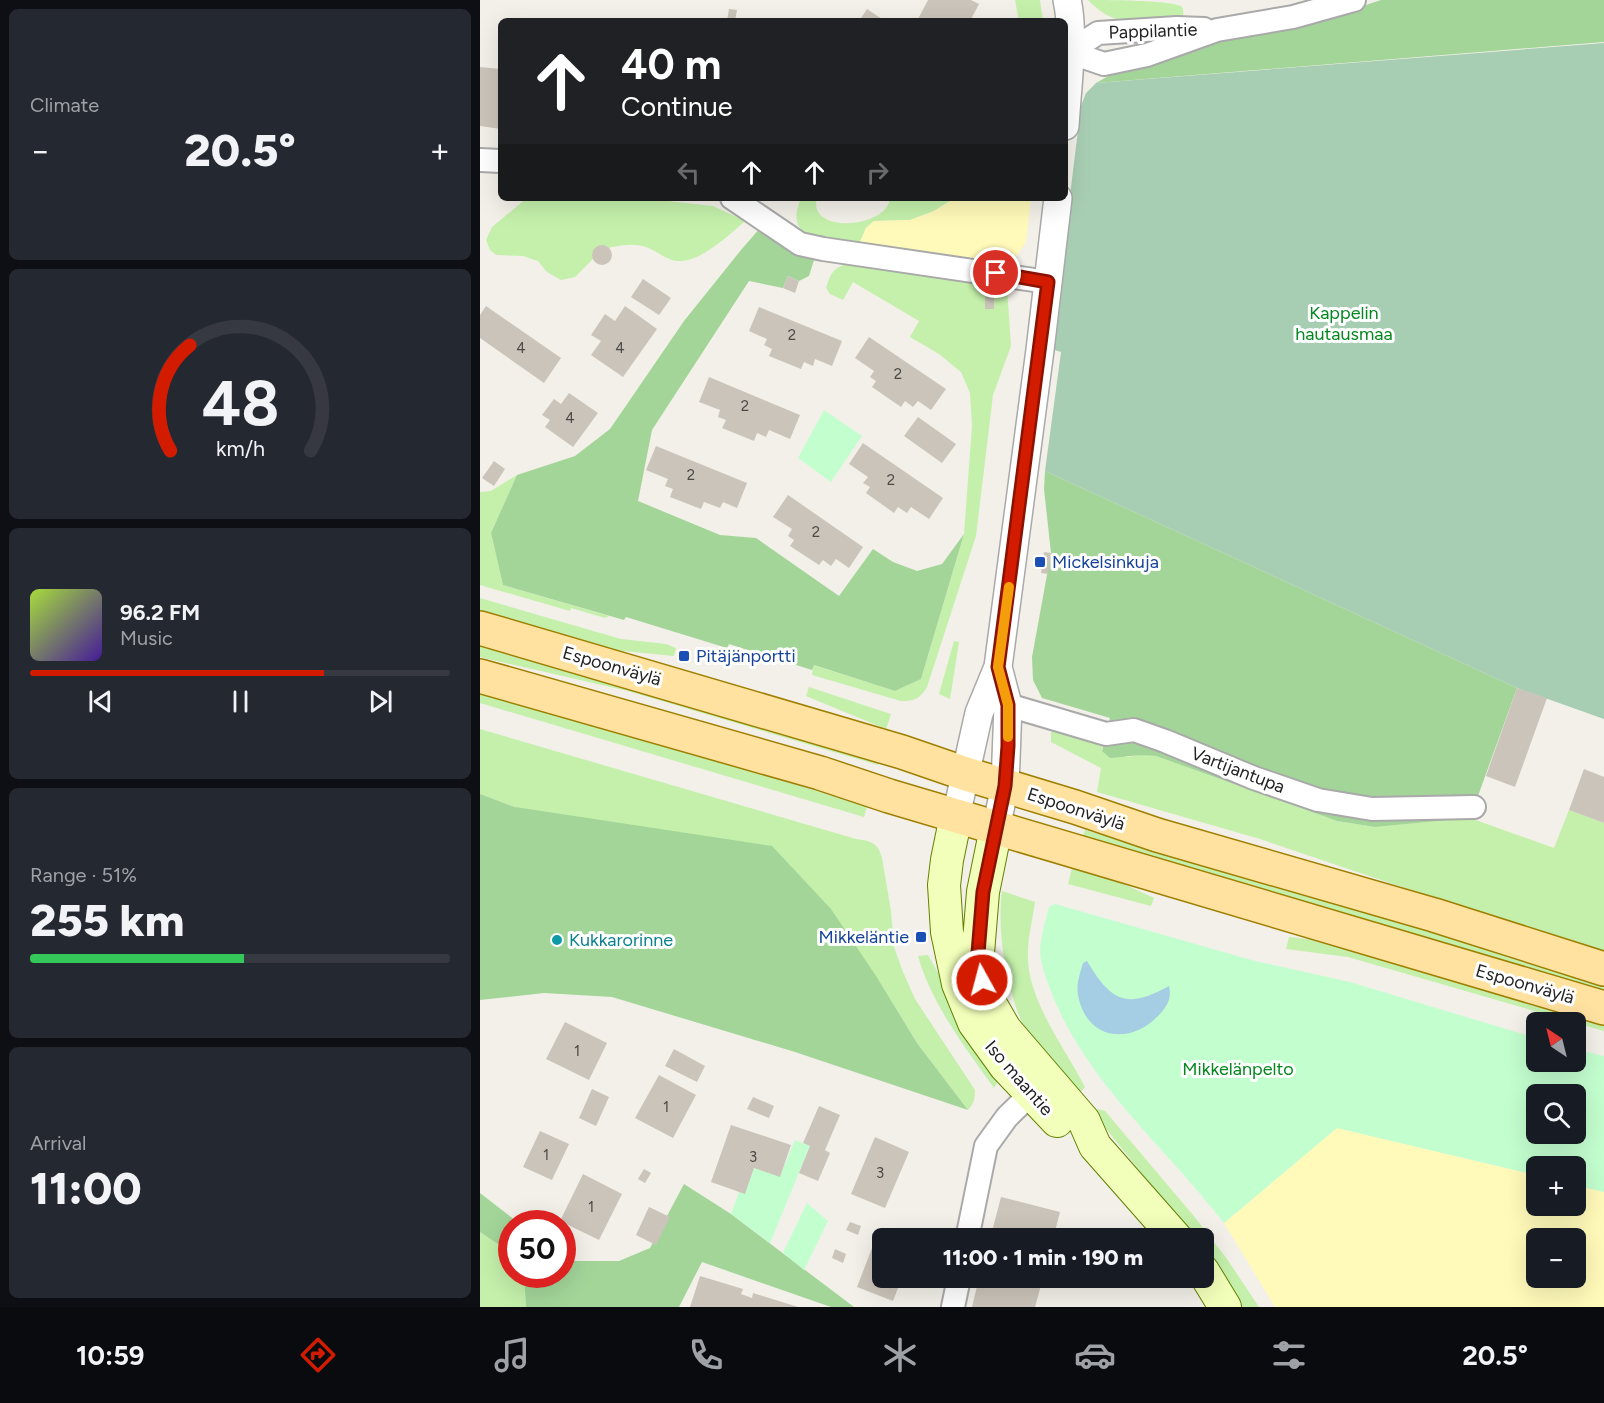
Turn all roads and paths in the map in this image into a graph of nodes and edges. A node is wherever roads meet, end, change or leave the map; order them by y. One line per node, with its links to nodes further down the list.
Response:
1 (1067, 0): 4 (street)
2 (1354, 0): 3 (street, Pappilantie)
3 (1217, 30): 4 (street, Pappilantie); 4 (street, Pappilantie)
4 (1069, 52): 5 (street)
5 (1068, 70)
6 (480, 160): 7 (street)
7 (498, 161)
8 (737, 201): 10 (street)
9 (1058, 201): 10 (street)
10 (1048, 282): 12 (street)
11 (480, 628): 15 (main road, Espoonväylä)
12 (998, 667): 14 (street); 15 (street)
13 (480, 676): 18 (main road, Espoonväylä)
14 (1008, 705): 16 (street); 17 (street, Vartijantupa)
15 (966, 774): 16 (main road, Espoonväylä); 18 (street)
16 (1005, 786): 19 (street); 20 (main road, Espoonväylä)
17 (1474, 807)
18 (956, 816): 19 (main road, Espoonväylä); 22 (main road, Iso maantie)
19 (996, 828): 21 (main road, Espoonväylä); 22 (main road, Iso maantie)
20 (1604, 969)
21 (1604, 1008)
22 (1038, 1086): 23 (street); 24 (main road, Iso maantie)
23 (969, 1228)
24 (1167, 1228)
25 (957, 1288): 27 (street)
26 (1214, 1288): 28 (main road)
27 (953, 1307)
28 (1225, 1307)

